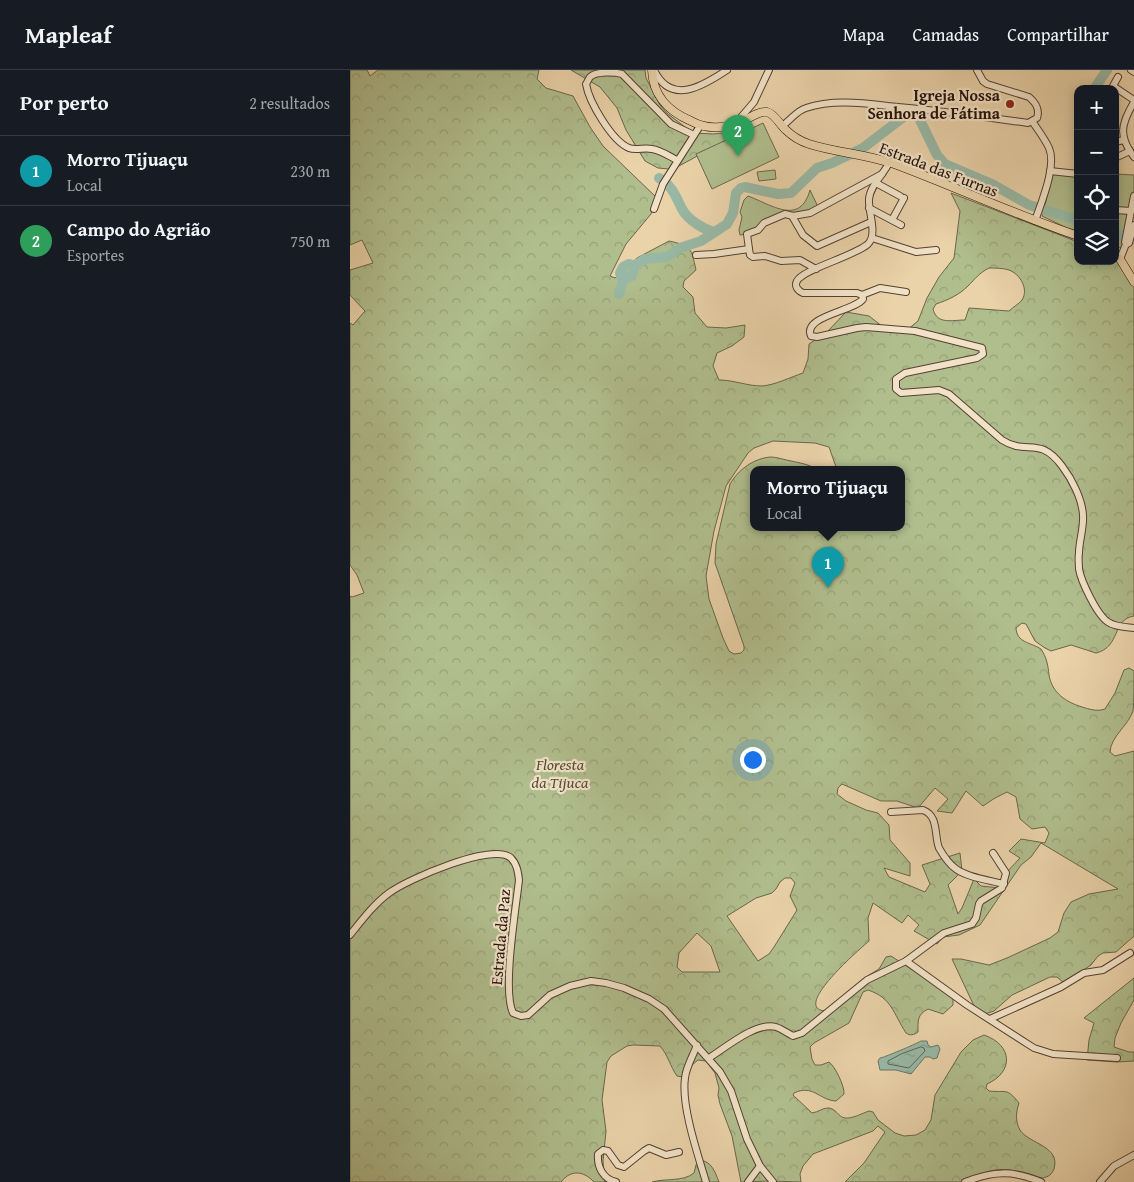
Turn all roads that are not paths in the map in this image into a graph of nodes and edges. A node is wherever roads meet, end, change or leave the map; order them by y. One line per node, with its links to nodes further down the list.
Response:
1 (653, 70): 2 (street); 9 (main road, Estrada das Furnas)
2 (727, 70)
3 (769, 70): 8 (street)
4 (977, 70): 7 (street)
5 (1118, 77): 6 (street)
6 (1134, 101): 12 (street)
7 (1032, 122): 10 (street); 18 (street)
8 (735, 124): 9 (main road, Estrada das Furnas); 10 (main road, Estrada das Furnas)
9 (700, 126): 11 (street)
10 (782, 126): 17 (main road, Estrada das Furnas)
11 (694, 135): 16 (street); 16 (street)
12 (1124, 140): 13 (street); 14 (street)
13 (1119, 141)
14 (1132, 154): 15 (street)
15 (1119, 157)
16 (677, 160): 24 (street)
17 (889, 163): 19 (street); 28 (main road, Estrada das Furnas)
18 (1050, 171): 20 (street); 28 (street)
19 (883, 173): 21 (street); 27 (street)
20 (1074, 174)
21 (876, 183): 23 (street); 29 (street)
22 (1134, 196): 26 (street)
23 (869, 208): 29 (street); 30 (street)
24 (654, 209)
25 (1119, 210): 26 (street)
26 (1131, 212): 35 (street)
27 (792, 216): 30 (street); 36 (street)
28 (1036, 217): 33 (main road, Estrada das Furnas)
29 (892, 220): 31 (street)
30 (871, 222): 34 (street)
31 (901, 225)
32 (1134, 225): 35 (street)
33 (1074, 234)
34 (872, 238): 37 (street); 41 (street)
35 (1127, 240): 39 (street)
36 (749, 249): 38 (street); 41 (street)
37 (936, 250)
38 (696, 255)
39 (1119, 255)
40 (1119, 259): 42 (main road)
41 (816, 268): 44 (street)
42 (1134, 282)
43 (906, 292): 44 (street)
44 (862, 295): 45 (street)
45 (1134, 628)
46 (891, 812): 48 (street)
47 (993, 853): 48 (street)
48 (1004, 884): 51 (street)
49 (350, 935): 53 (street, Estrada da Paz)
50 (1130, 953): 52 (street)
51 (906, 961): 52 (street); 54 (street)
52 (990, 1019): 55 (street)
53 (697, 1045): 54 (street, Estrada da Paz); 60 (street)
54 (709, 1058): 58 (street, Estrada da Paz)
55 (1117, 1058)
56 (679, 1152): 59 (street)
57 (1134, 1155): 65 (street)
58 (760, 1166): 61 (street); 62 (street, Estrada da Paz)
59 (616, 1182)
60 (706, 1182)
61 (748, 1182)
62 (773, 1182)
63 (965, 1182): 64 (street)
64 (1041, 1182)
65 (1100, 1182)

